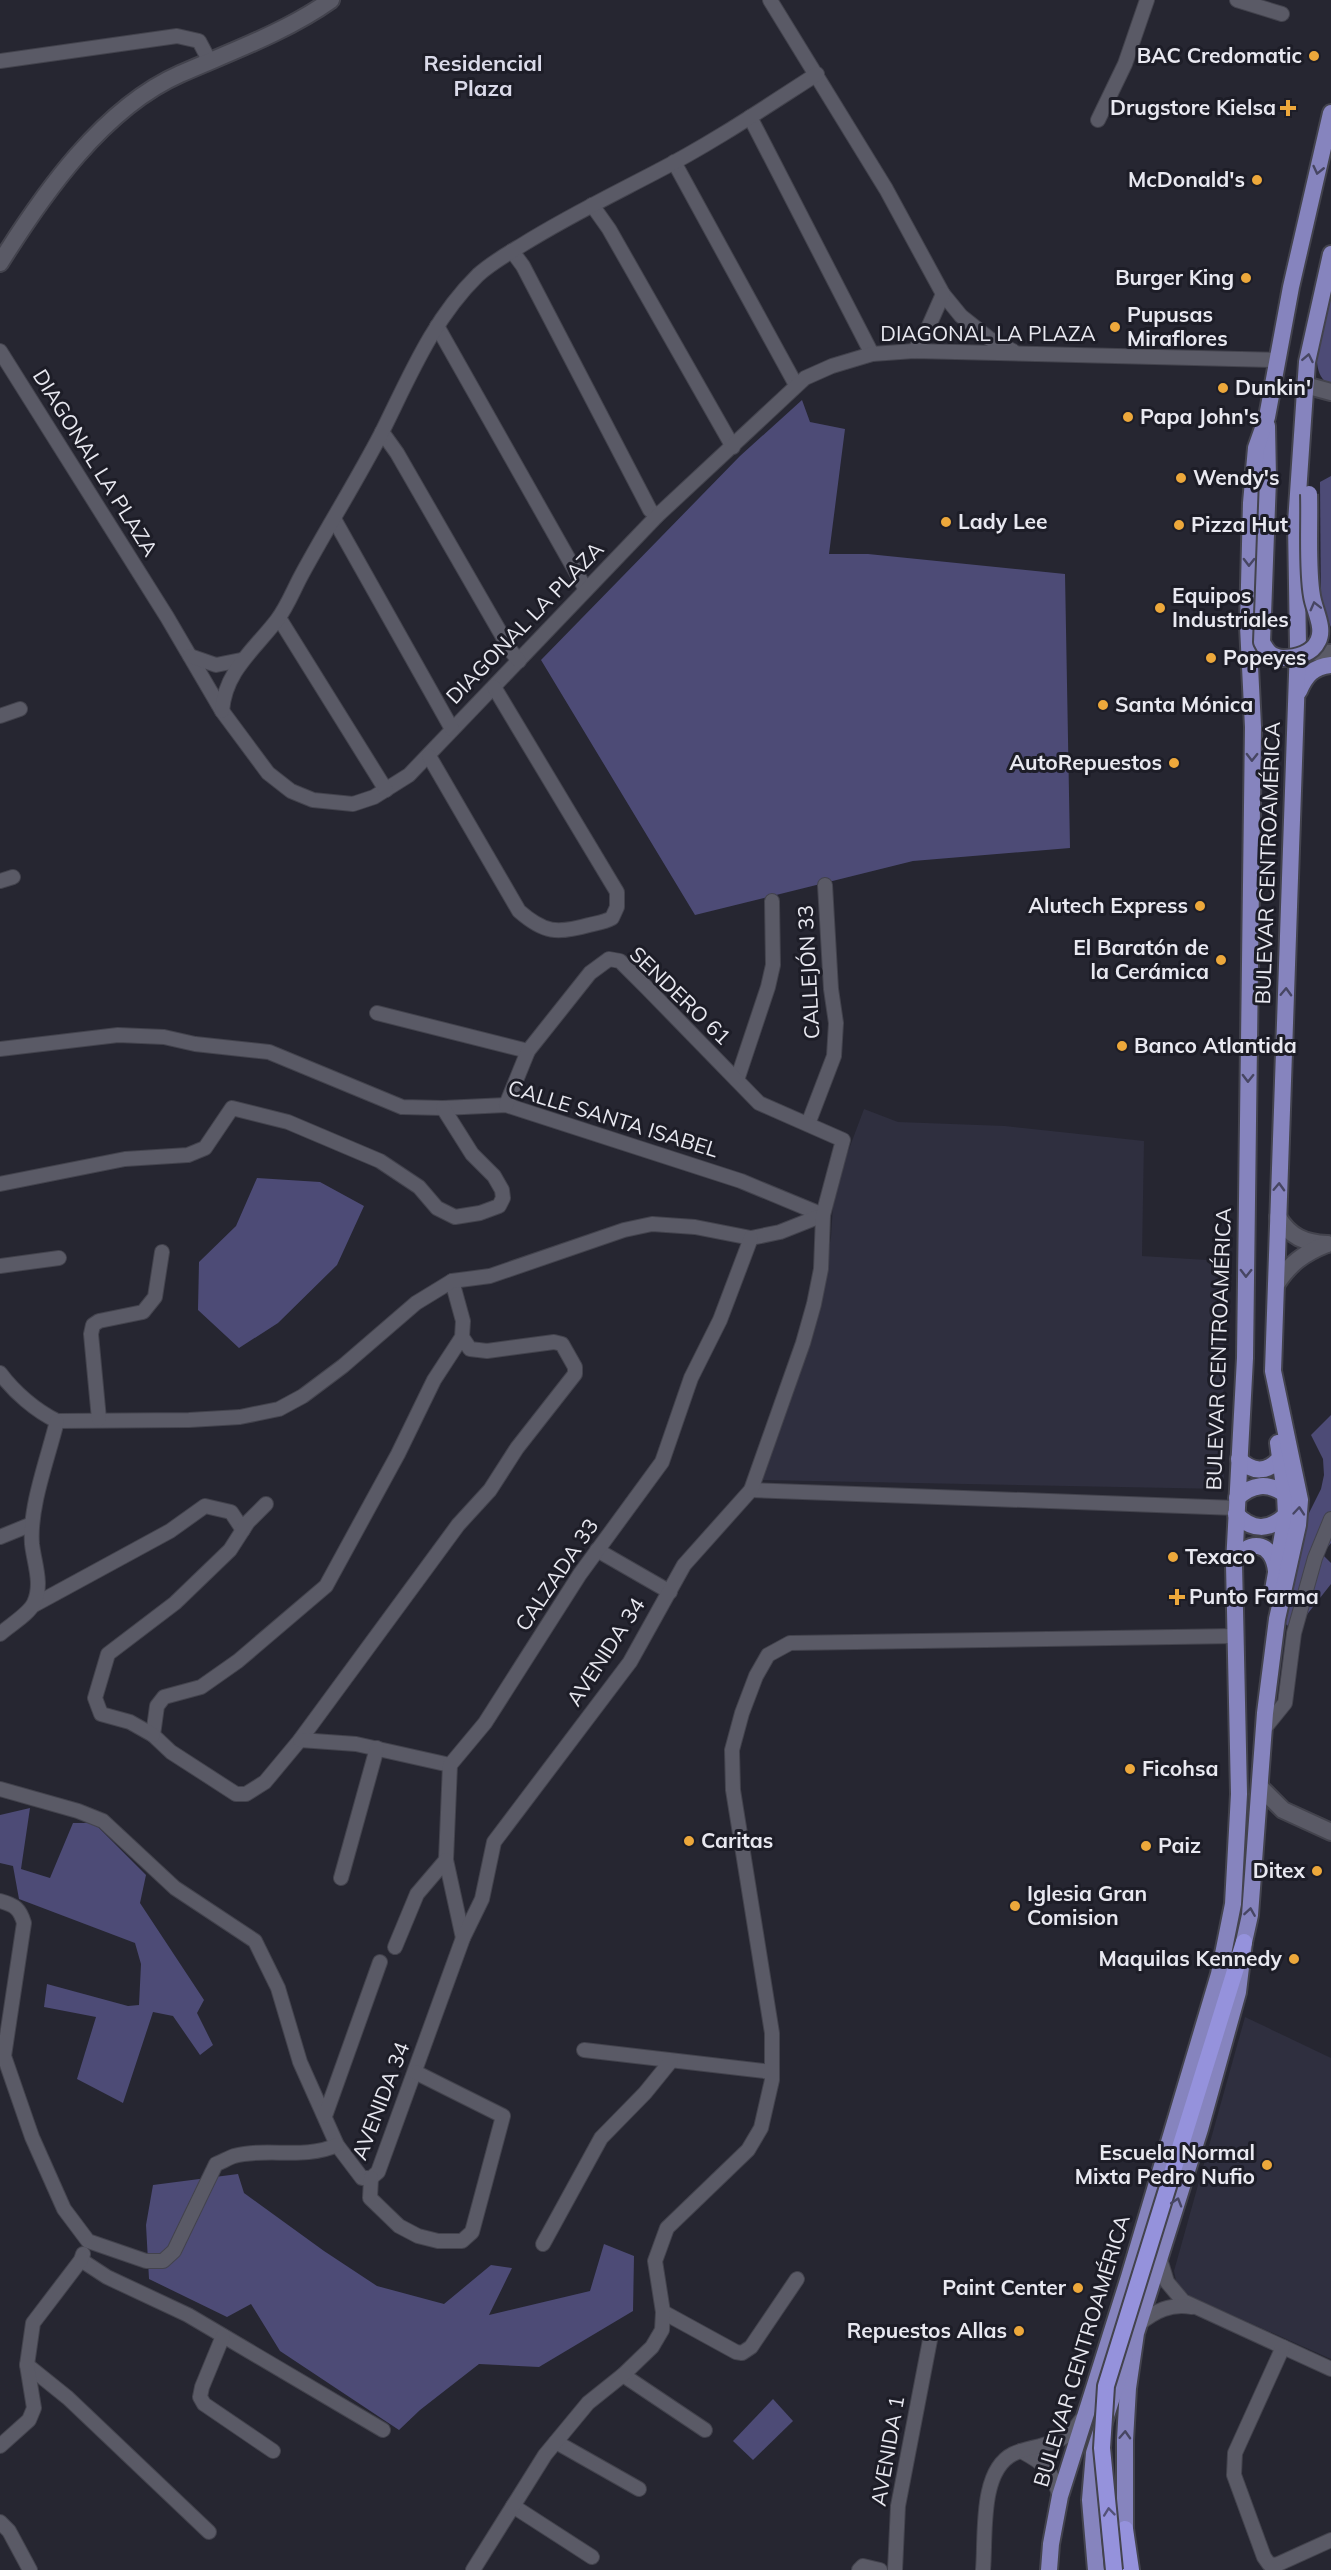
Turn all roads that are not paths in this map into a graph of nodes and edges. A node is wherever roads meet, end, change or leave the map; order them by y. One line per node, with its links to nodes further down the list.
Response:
1 (331, 0): 6 (street)
2 (770, 0): 8 (street)
3 (1147, 0): 11 (street)
4 (1237, 0): 5 (street)
5 (1282, 14)
6 (209, 60): 7 (street); 16 (street)
7 (0, 61)
8 (817, 74): 10 (street); 17 (street)
9 (1331, 113): 23 (main road, BULEVAR CENTROAMÉRICA, one-way to 23)
10 (750, 117): 12 (street); 21 (street)
11 (1098, 120)
12 (674, 162): 13 (street); 24 (street)
13 (592, 204): 14 (street); 30 (street)
14 (512, 251): 18 (street); 31 (street)
15 (1331, 254): 25 (main road, BULEVAR CENTROAMÉRICA, one-way to 15)
16 (0, 262)
17 (943, 294): 20 (street); 22 (street)
18 (437, 326): 29 (street); 33 (street)
19 (0, 351): 38 (street, DIAGONAL LA PLAZA)
20 (914, 351): 21 (street, DIAGONAL LA PLAZA); 22 (street, DIAGONAL LA PLAZA)
21 (872, 354): 24 (street, DIAGONAL LA PLAZA)
22 (1019, 354): 23 (street, DIAGONAL LA PLAZA)
23 (1277, 360): 27 (main road, BULEVAR CENTROAMÉRICA)
24 (796, 385): 30 (street, DIAGONAL LA PLAZA)
25 (1305, 385): 26 (street); 28 (main road, BULEVAR CENTROAMÉRICA)
26 (1331, 392)
27 (1267, 417): 36 (main road, bridge); 76 (main road, BULEVAR CENTROAMÉRICA, one-way to 76)
28 (1303, 421): 35 (main road, one-way to 28, bridge); 46 (main road, BULEVAR CENTROAMÉRICA)
29 (382, 432): 32 (street); 40 (street)
30 (733, 447): 31 (street, DIAGONAL LA PLAZA)
31 (657, 516): 33 (street, DIAGONAL LA PLAZA)
32 (334, 519): 34 (street); 47 (street)
33 (585, 588): 40 (street, DIAGONAL LA PLAZA)
34 (279, 618): 39 (street); 49 (street)
35 (1326, 637): 36 (main road, bridge)
36 (1308, 652): 37 (street)
37 (1331, 653)
38 (189, 656): 39 (street); 44 (street, DIAGONAL LA PLAZA)
39 (242, 660): 44 (street)
40 (519, 661): 42 (street, DIAGONAL LA PLAZA)
41 (1331, 665): 46 (main road)
42 (494, 687): 47 (street, DIAGONAL LA PLAZA); 48 (street)
43 (20, 709): 45 (street)
44 (222, 711): 49 (street, DIAGONAL LA PLAZA)
45 (0, 716)
46 (1295, 728): 62 (main road, BULEVAR CENTROAMÉRICA, one-way to 46)
47 (452, 729): 48 (street, DIAGONAL LA PLAZA)
48 (429, 756): 49 (street, DIAGONAL LA PLAZA)
49 (386, 790)
50 (825, 885): 58 (street, CALLEJÓN 33)
51 (772, 901): 55 (street)
52 (377, 1013): 54 (street)
53 (0, 1049): 57 (street, CALLE SANTA ISABEL)
54 (528, 1051): 55 (street, SENDERO 61); 56 (street, SENDERO 61)
55 (737, 1080): 58 (street, SENDERO 61)
56 (506, 1105): 57 (street, CALLE SANTA ISABEL); 61 (street, CALLE SANTA ISABEL)
57 (442, 1108): 60 (street)
58 (808, 1124): 59 (street, SENDERO 61)
59 (843, 1140): 61 (street, AVENIDA 34)
60 (0, 1184)
61 (823, 1215): 63 (street); 77 (street, AVENIDA 34)
62 (1278, 1217): 64 (street); 69 (main road, BULEVAR CENTROAMÉRICA)
63 (751, 1238): 68 (street); 86 (street, CALZADA 33)
64 (1329, 1244): 69 (street)
65 (162, 1252): 73 (street)
66 (59, 1258): 67 (street)
67 (0, 1266)
68 (452, 1281): 70 (street); 73 (street)
69 (1276, 1285): 71 (main road, BULEVAR CENTROAMÉRICA)
70 (462, 1337): 94 (street); 95 (street)
71 (1273, 1371): 75 (main road); 93 (main road, BULEVAR CENTROAMÉRICA, one-way to 71)
72 (0, 1373): 74 (street)
73 (99, 1419): 74 (street)
74 (57, 1421): 83 (street)
75 (1280, 1458): 76 (main road); 78 (main road)
76 (1239, 1459): 80 (main road, BULEVAR CENTROAMÉRICA)
77 (751, 1490): 80 (street); 89 (street, AVENIDA 34)
78 (1285, 1494): 80 (main road); 81 (main road)
79 (266, 1504): 84 (street)
80 (1236, 1507): 81 (main road); 87 (main road, BULEVAR CENTROAMÉRICA)
81 (1286, 1515): 88 (main road)
82 (1331, 1519): 93 (street)
83 (32, 1524): 85 (street); 90 (street)
84 (243, 1530): 90 (street); 94 (street)
85 (0, 1537)
86 (597, 1550): 89 (street); 97 (street, CALZADA 33)
87 (1234, 1564): 88 (main road); 92 (main road, BULEVAR CENTROAMÉRICA)
88 (1276, 1572): 99 (main road)
89 (670, 1592): 106 (street, AVENIDA 34)
90 (34, 1605): 91 (street)
91 (0, 1634)
92 (1236, 1636): 113 (street); 132 (main road, BULEVAR CENTROAMÉRICA)
93 (1264, 1729): 99 (main road, BULEVAR CENTROAMÉRICA)
94 (153, 1735): 95 (street)
95 (300, 1740): 96 (street)
96 (377, 1748): 97 (street); 104 (street)
97 (450, 1765): 103 (street)
98 (0, 1788): 115 (street)
99 (1260, 1795): 100 (street); 101 (main road, BULEVAR CENTROAMÉRICA)
100 (1283, 1810): 101 (street); 102 (street)
101 (1259, 1819): 107 (main road, BULEVAR CENTROAMÉRICA, one-way to 101)
102 (1331, 1832)
103 (446, 1860): 106 (street); 108 (street)
104 (341, 1878)
105 (0, 1901): 112 (street)
106 (463, 1938): 114 (street, AVENIDA 34)
107 (1244, 1942): 120 (main road, BULEVAR CENTROAMÉRICA, one-way to 107); 155 (highway, one-way to 107, bridge)
108 (395, 1947)
109 (380, 1962): 115 (street)
110 (584, 2050): 111 (street)
111 (671, 2061): 113 (street); 119 (street)
112 (4, 2069): 118 (street)
113 (772, 2072): 124 (street)
114 (415, 2073): 117 (street, AVENIDA 34); 117 (street)
115 (325, 2116): 116 (street)
116 (337, 2145): 117 (street); 118 (street)
117 (372, 2178)
118 (88, 2241): 121 (street)
119 (543, 2244)
120 (1160, 2259): 123 (street); 125 (main road, BULEVAR CENTROAMÉRICA)
121 (81, 2260): 126 (street); 129 (street)
122 (797, 2279): 124 (street)
123 (1194, 2307): 125 (street); 128 (street)
124 (663, 2312): 131 (street)
125 (1138, 2328): 143 (main road, BULEVAR CENTROAMÉRICA, one-way to 125); 154 (main road)
126 (223, 2336): 133 (street); 137 (street)
127 (930, 2340): 151 (street, AVENIDA 1)
128 (1283, 2347): 130 (street); 145 (street)
129 (27, 2365): 136 (street); 144 (street)
130 (1331, 2369)
131 (623, 2375): 134 (street); 135 (street)
132 (1085, 2413): 138 (street); 140 (main road, BULEVAR CENTROAMÉRICA)
133 (383, 2430)
134 (705, 2430)
135 (556, 2442): 139 (street); 141 (street)
136 (0, 2446)
137 (273, 2451)
138 (1021, 2451): 140 (street); 152 (street)
139 (639, 2489)
140 (1060, 2496): 153 (main road, BULEVAR CENTROAMÉRICA)
141 (513, 2506): 146 (street); 148 (street)
142 (0, 2522): 147 (street)
143 (1125, 2529): 156 (main road, BULEVAR CENTROAMÉRICA); 157 (highway)
144 (209, 2532)
145 (1331, 2540)
146 (592, 2557)
147 (30, 2570)
148 (473, 2570)
149 (859, 2570): 150 (street)
150 (880, 2570)
151 (895, 2570)
152 (983, 2570)
153 (1049, 2570)
154 (1096, 2570)
155 (1114, 2570)
156 (1125, 2570)
157 (1131, 2570)

